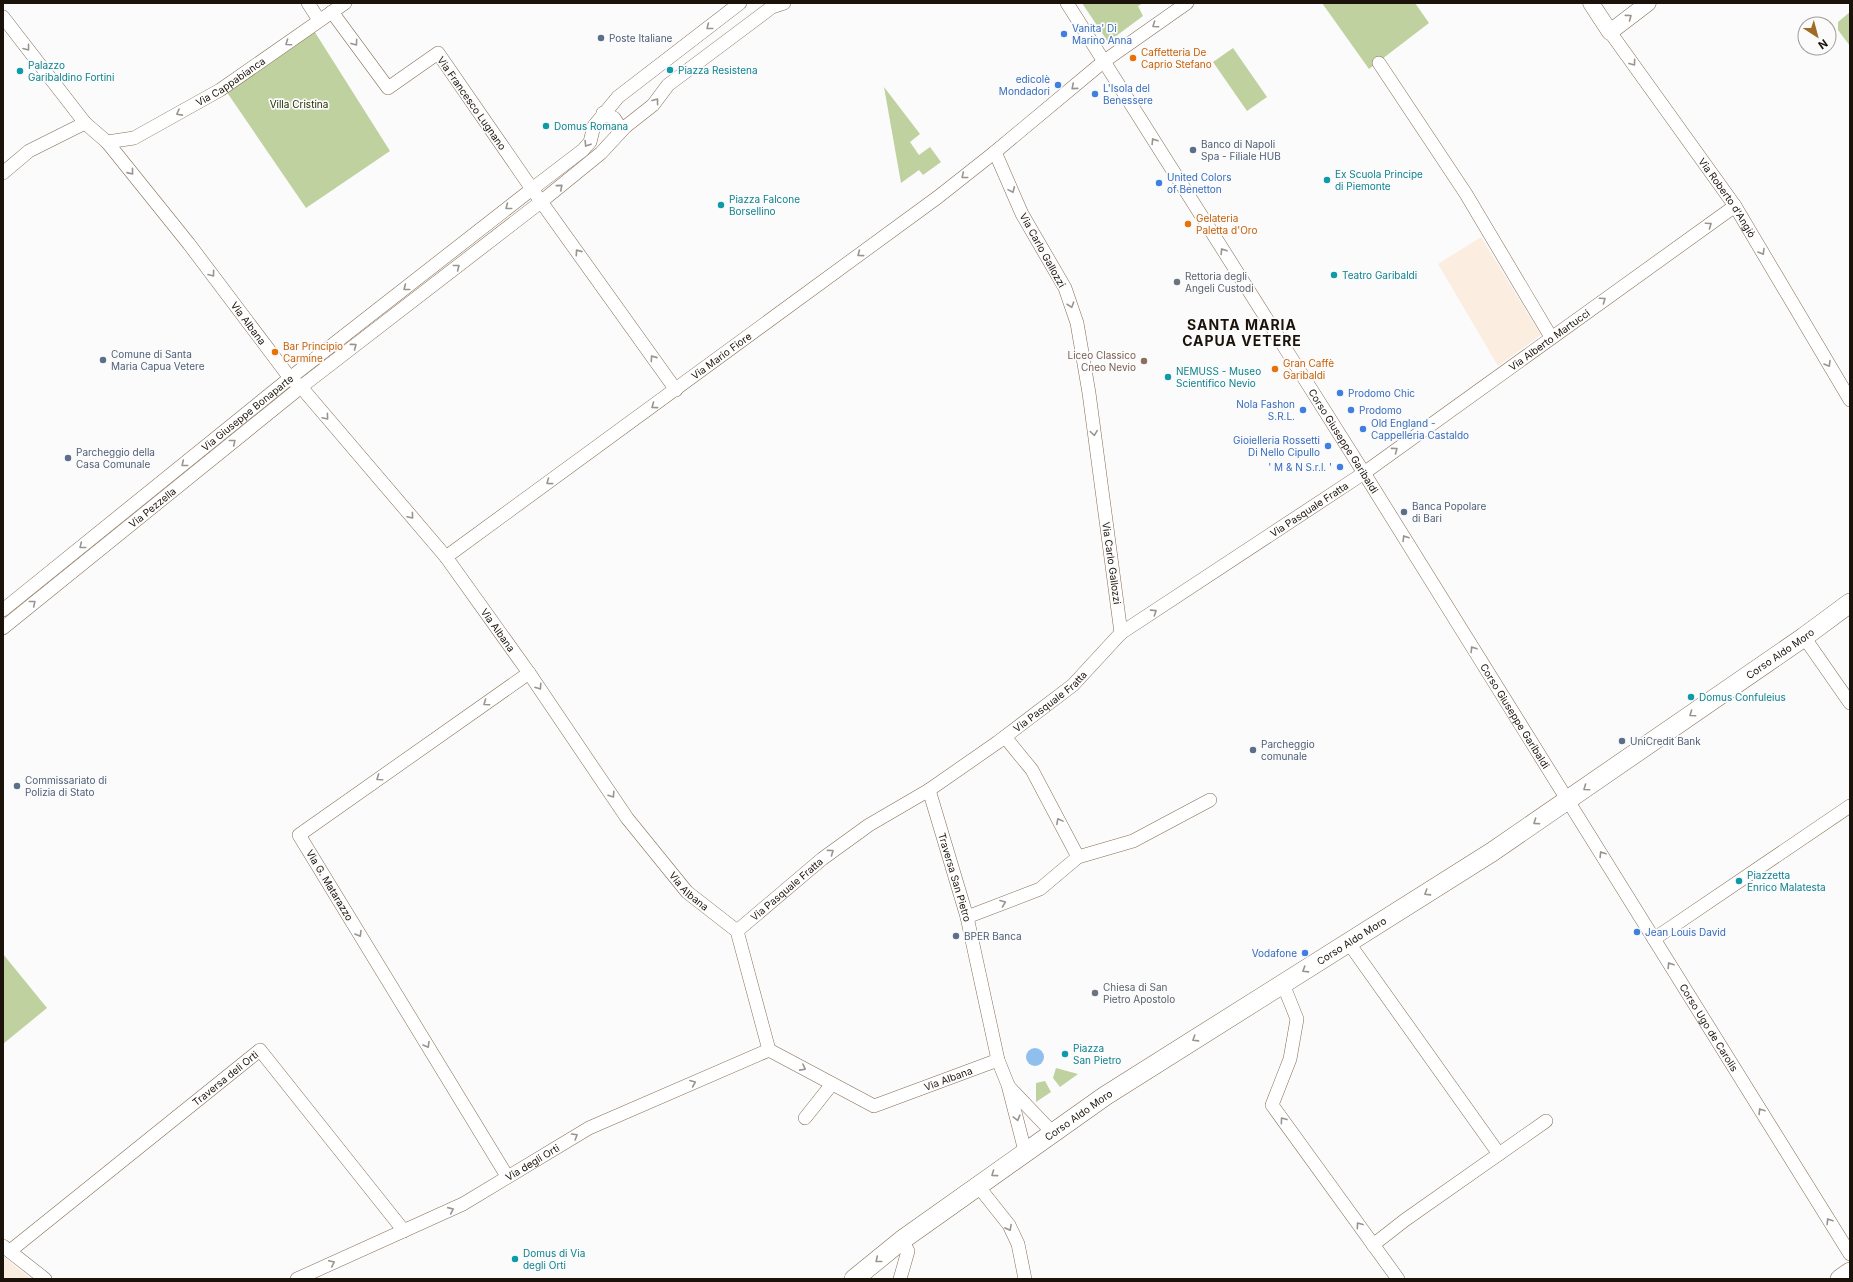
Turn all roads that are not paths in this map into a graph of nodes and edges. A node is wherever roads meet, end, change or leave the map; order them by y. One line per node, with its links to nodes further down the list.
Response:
1 (308, 3): 11 (street)
2 (345, 3): 9 (street, Via Cappabianca)
3 (740, 3): 15 (street, Via Giuseppe Bonaparte, one-way to 15)
4 (784, 3): 17 (street, Via Giuseppe Bonaparte, one-way to 4)
5 (1067, 3): 13 (street, Corso Giuseppe Garibaldi)
6 (1187, 3): 13 (street, one-way to 13)
7 (1591, 3): 12 (street, Via Roberto d'Angiò)
8 (1648, 3): 12 (street, one-way to 8)
9 (332, 12): 11 (street, Via Cappabianca); 21 (street, Via Francesco Lugnano, one-way to 21)
10 (3, 17): 16 (street, Via Albana, one-way to 16)
11 (319, 20): 18 (street, Via Cappabianca, one-way to 18)
12 (1610, 32): 23 (street, Via Roberto d'Angiò, one-way to 23)
13 (1103, 62): 19 (street, one-way to 19); 29 (street, Corso Giuseppe Garibaldi, one-way to 13)
14 (1378, 62): 24 (street)
15 (603, 113): 17 (street); 21 (street, Via Giuseppe Bonaparte, one-way to 21)
16 (85, 123): 18 (street, Via Albana); 20 (street)
17 (622, 130): 22 (street, Via Giuseppe Bonaparte, one-way to 17)
18 (107, 142): 25 (street, Via Albana, one-way to 25)
19 (995, 152): 27 (street, Via Mario Fiore, one-way to 27); 34 (street, Via Carlo Gallozzi, one-way to 34)
20 (3, 173)
21 (529, 185): 22 (street); 25 (street, Via Giuseppe Bonaparte, one-way to 25)
22 (542, 201): 26 (street, Via Giuseppe Bonaparte, one-way to 22); 27 (street, one-way to 22)
23 (1735, 206): 24 (street, Via Alberto Martucci, one-way to 23); 28 (street, Via Roberto d'Angiò, one-way to 28)
24 (1551, 338): 29 (street, Via Alberto Martucci, one-way to 24)
25 (290, 378): 26 (street, Via Albana); 32 (street, Via Giuseppe Bonaparte, one-way to 32)
26 (301, 387): 30 (street, Via Albana, one-way to 30); 33 (street, Via Pezzella, one-way to 26)
27 (676, 390): 30 (street, Via Mario Fiore, one-way to 30)
28 (1850, 400)
29 (1364, 473): 34 (street, Via Pasquale Fratta, one-way to 29); 41 (street, Corso Giuseppe Garibaldi, one-way to 29)
30 (446, 557): 36 (street, Via Albana)
31 (1850, 603): 35 (main road, Corso Aldo Moro)
32 (3, 610)
33 (3, 628)
34 (1121, 633): 38 (street, Via Pasquale Fratta)
35 (1804, 637): 37 (street); 41 (main road, Corso Aldo Moro, one-way to 41)
36 (529, 673): 45 (street, Via Albana, one-way to 45); 58 (street, Via G. Matarazzo, one-way to 58)
37 (1850, 703)
38 (1005, 737): 39 (street, Via Pasquale Fratta); 43 (street, one-way to 38)
39 (929, 790): 44 (street, Traversa San Pietro); 45 (street, Via Pasquale Fratta, one-way to 39)
40 (1210, 800): 43 (street)
41 (1568, 801): 46 (street, Corso Ugo de Carolis, one-way to 41); 47 (main road, Corso Aldo Moro, one-way to 47)
42 (1850, 806): 46 (street)
43 (1078, 857): 44 (street, one-way to 43)
44 (967, 917): 50 (street, Traversa San Pietro)
45 (737, 931): 49 (street)
46 (1654, 939): 64 (street, Corso Ugo de Carolis, one-way to 46)
47 (1348, 942): 48 (main road, Corso Aldo Moro, one-way to 48); 57 (street)
48 (1283, 984): 55 (main road, Corso Aldo Moro, one-way to 55); 62 (street, one-way to 48)
49 (769, 1050): 51 (street, Via Albana, one-way to 51); 58 (street, Via degli Orti, one-way to 49)
50 (998, 1060): 51 (street, Via Albana); 52 (street)
51 (832, 1084): 53 (street)
52 (1008, 1085): 55 (street); 56 (street, one-way to 56)
53 (805, 1118)
54 (1546, 1121): 57 (street)
55 (1053, 1133): 56 (main road, Corso Aldo Moro)
56 (1025, 1151): 59 (main road, Corso Aldo Moro, one-way to 59)
57 (1499, 1154): 62 (street)
58 (507, 1176): 60 (street, Via degli Orti, one-way to 58)
59 (978, 1186): 61 (main road, Corso Aldo Moro); 70 (street, one-way to 70)
60 (404, 1231): 63 (street, Traversa deli Orti); 67 (street, Via degli Orti, one-way to 60)
61 (902, 1240): 68 (main road, Corso Aldo Moro, one-way to 68); 69 (street)
62 (1373, 1244): 71 (street)
63 (7, 1249): 66 (street)
64 (1850, 1254)
65 (1850, 1272): 72 (main road)
66 (45, 1279)
67 (297, 1279)
68 (854, 1279)
69 (900, 1279)
70 (1025, 1279)
71 (1398, 1279)
72 (1840, 1279)

